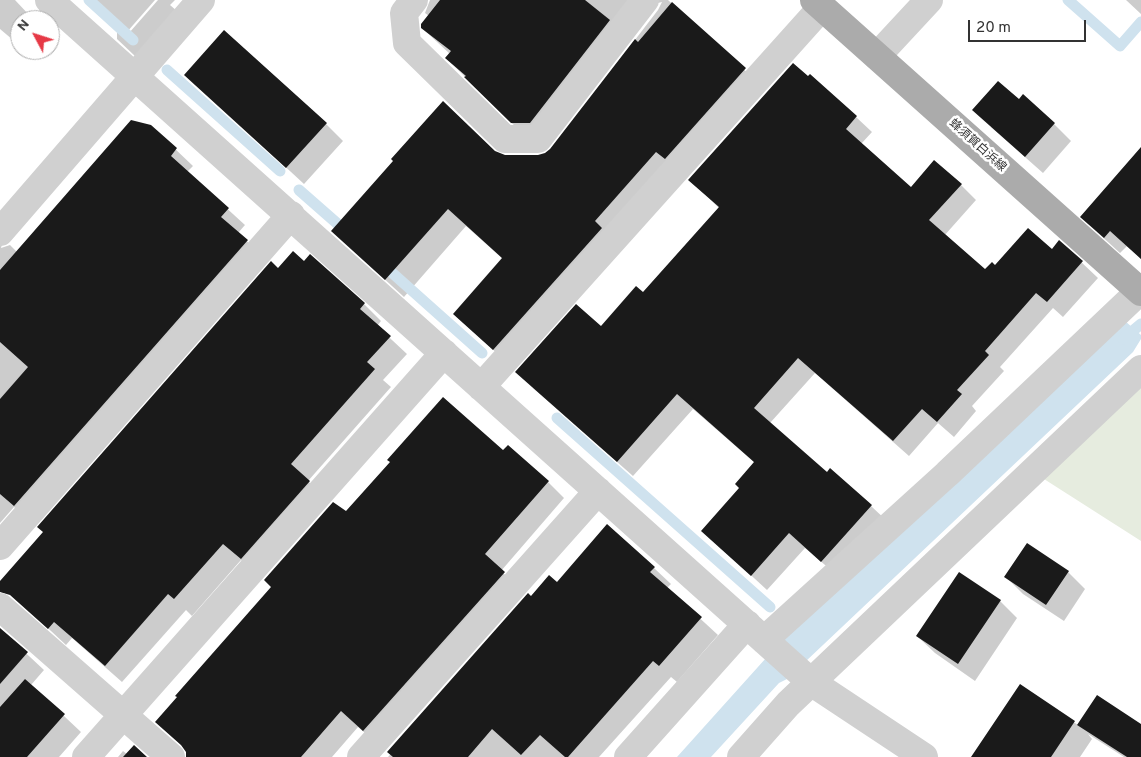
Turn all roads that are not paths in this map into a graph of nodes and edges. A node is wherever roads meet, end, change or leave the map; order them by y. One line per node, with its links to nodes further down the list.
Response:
1 (49, 0): 8 (street)
2 (202, 0): 8 (street)
3 (414, 0): 4 (street)
4 (645, 0)
5 (929, 0): 7 (street)
6 (818, 4): 7 (main road, 蜂須賀白浜線); 14 (street)
7 (877, 56): 11 (main road, 蜂須賀白浜線)
8 (136, 76): 9 (street); 10 (street)
9 (291, 216): 12 (street); 16 (street)
10 (0, 232)
11 (1141, 291): 18 (street)
12 (444, 353): 14 (street); 20 (street)
13 (1141, 369): 19 (street)
14 (481, 387): 15 (street)
15 (598, 491): 18 (street); 23 (street)
16 (0, 546)
17 (0, 607): 20 (street)
18 (760, 636): 19 (street); 24 (street)
19 (806, 678): 25 (street); 26 (street)
20 (124, 715): 21 (street); 22 (street)
21 (86, 757)
22 (171, 757)
23 (361, 757)
24 (628, 757)
25 (741, 757)
26 (924, 757)

